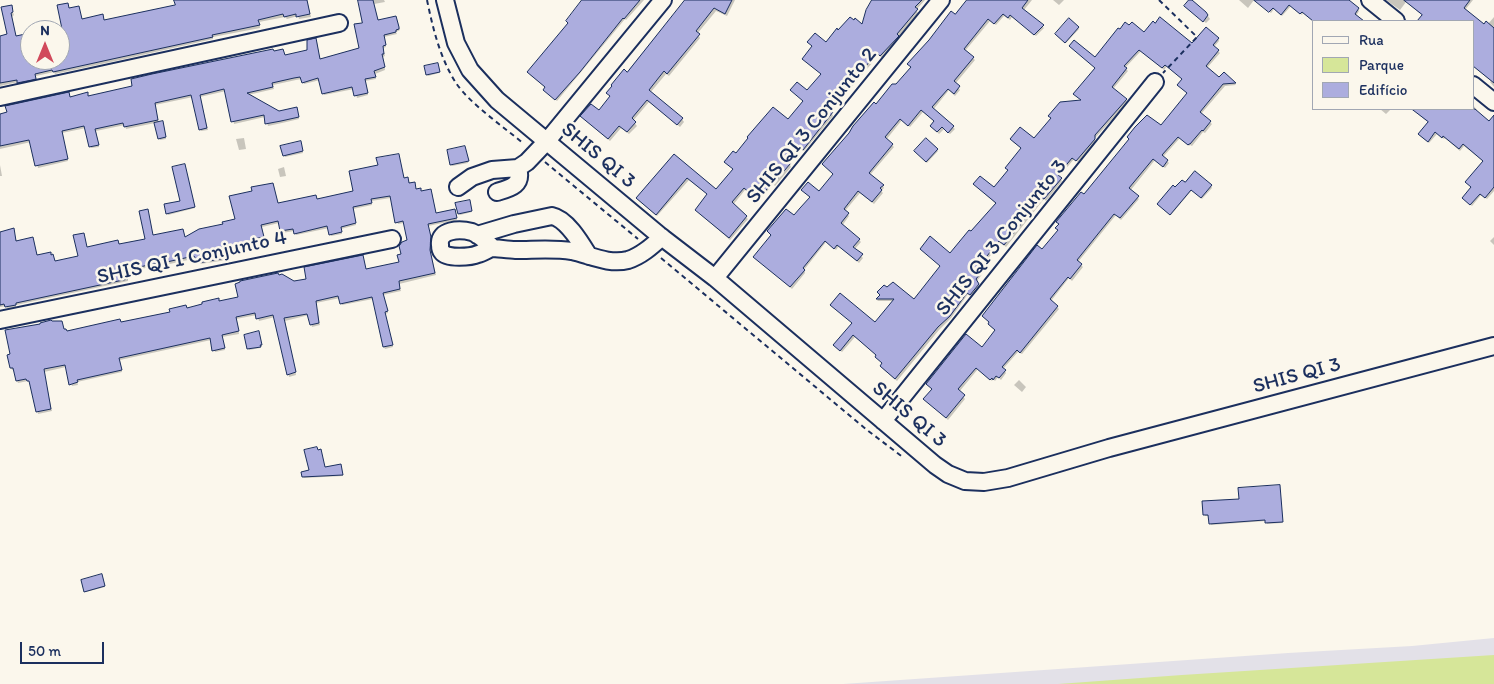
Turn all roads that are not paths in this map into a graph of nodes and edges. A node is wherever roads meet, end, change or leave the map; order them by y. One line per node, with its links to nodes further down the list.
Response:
1 (445, 0): 11 (street, SHIS QI 3)
2 (663, 0): 11 (street)
3 (941, 0): 20 (street, SHIS QI 3 Conjunto 2)
4 (1370, 0): 5 (street)
5 (1395, 20)
6 (339, 23): 9 (street)
7 (1154, 82): 23 (street, SHIS QI 3 Conjunto 3)
8 (1474, 86): 10 (street)
9 (0, 97)
10 (1494, 102)
11 (547, 142): 12 (street); 16 (street, SHIS QI 3)
12 (518, 168): 13 (street); 14 (street)
13 (458, 186)
14 (496, 192)
15 (477, 235): 18 (street); 18 (street); 19 (street)
16 (662, 237): 19 (street); 20 (street, SHIS QI 3)
17 (392, 238): 21 (street, SHIS QI 1 Conjunto 4)
18 (493, 248): 19 (street)
19 (589, 256)
20 (716, 278): 23 (street, SHIS QI 3)
21 (0, 320)
22 (1494, 346): 23 (street, SHIS QI 3)
23 (883, 421)

